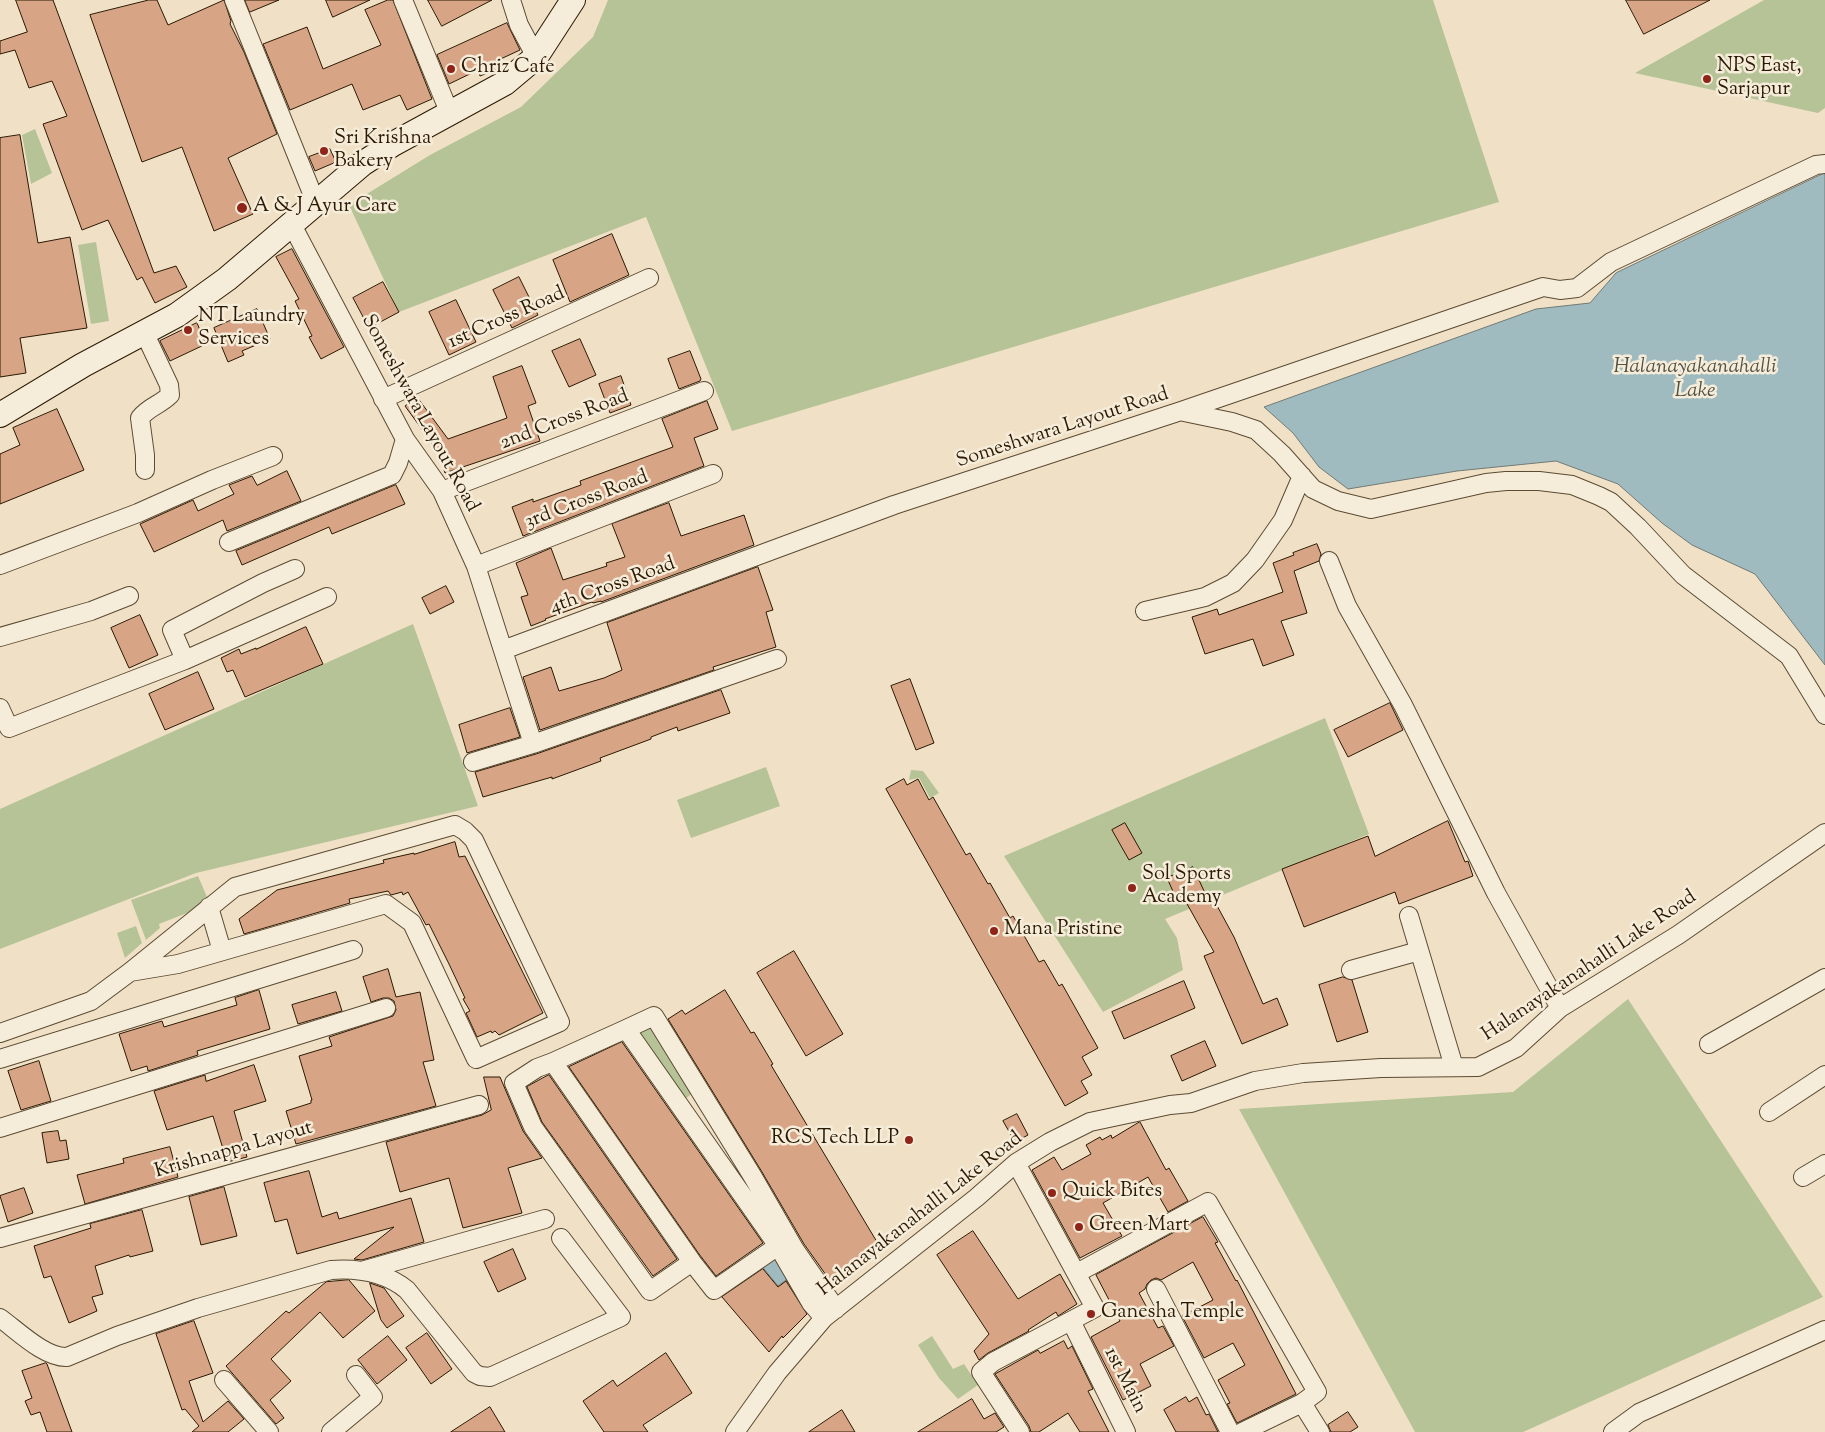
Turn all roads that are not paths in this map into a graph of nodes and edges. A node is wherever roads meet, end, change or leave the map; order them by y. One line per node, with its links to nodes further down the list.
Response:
1 (234, 0): 8 (street)
2 (403, 0): 6 (street)
3 (511, 0): 5 (street)
4 (573, 0): 5 (main road)
5 (536, 57): 6 (main road)
6 (450, 114): 8 (main road)
7 (1825, 164): 14 (street)
8 (316, 203): 9 (main road)
9 (292, 225): 11 (main road); 13 (street, Someshwara Layout Road)
10 (649, 278): 13 (street, 1st Cross Road)
11 (144, 332): 15 (main road); 18 (street)
12 (704, 391): 21 (street, 2nd Cross Road)
13 (383, 399): 16 (street, Someshwara Layout Road)
14 (1181, 411): 20 (street, Someshwara Layout Road); 24 (street, Someshwara Layout Road)
15 (0, 415)
16 (405, 439): 21 (street, Someshwara Layout Road); 22 (street)
17 (273, 456): 25 (street)
18 (145, 470)
19 (713, 474): 26 (street, 3rd Cross Road)
20 (1302, 476): 30 (street); 36 (street, Someshwara Layout Road)
21 (442, 491): 26 (street, Someshwara Layout Road)
22 (229, 542)
23 (1329, 561): 49 (street)
24 (738, 563): 32 (street, 4th Cross Road)
25 (0, 565)
26 (476, 566): 32 (street, Someshwara Layout Road)
27 (295, 569): 34 (street)
28 (128, 596): 31 (street)
29 (327, 597): 34 (street)
30 (1145, 611)
31 (0, 637)
32 (503, 650): 37 (street, Someshwara Layout Road)
33 (777, 659): 37 (street)
34 (185, 660): 35 (street)
35 (0, 708)
36 (1825, 716)
37 (533, 744): 38 (street)
38 (473, 762)
39 (1825, 833): 49 (street, Halanayakanahalli Lake Road)
40 (209, 907): 44 (street); 44 (street); 46 (street)
41 (1409, 916): 43 (street)
42 (353, 950): 53 (street)
43 (1419, 950): 45 (street); 55 (street)
44 (222, 951): 46 (street)
45 (1351, 970)
46 (130, 972): 51 (street)
47 (1825, 978): 52 (street)
48 (386, 1008): 59 (street)
49 (1560, 1008): 55 (street, Halanayakanahalli Lake Road)
50 (626, 1029): 54 (street); 66 (street); 66 (street)
51 (0, 1033)
52 (1709, 1044)
53 (0, 1059)
54 (553, 1062): 67 (street); 67 (street)
55 (1454, 1067): 60 (street, Halanayakanahalli Lake Road)
56 (1825, 1075): 58 (street)
57 (479, 1105): 64 (street, Krishnappa Layout)
58 (1769, 1112)
59 (0, 1128)
60 (1016, 1163): 69 (street); 71 (street, Halanayakanahalli Lake Road)
61 (1825, 1164): 62 (street)
62 (1803, 1177)
63 (545, 1219): 68 (street)
64 (0, 1238)
65 (561, 1238): 68 (street)
66 (786, 1252): 67 (street); 71 (street)
67 (692, 1262)
68 (362, 1271): 72 (street)
69 (1077, 1274): 73 (street); 77 (street)
70 (1156, 1288): 83 (street)
71 (830, 1314): 80 (street, Halanayakanahalli Lake Road)
72 (0, 1318)
73 (1071, 1321): 81 (street); 82 (street, 1st Main)
74 (1825, 1330): 86 (street)
75 (356, 1375): 79 (street)
76 (224, 1380): 78 (street)
77 (1302, 1403): 84 (street); 85 (street)
78 (269, 1432)
79 (331, 1432)
80 (735, 1432)
81 (1020, 1432)
82 (1126, 1432)
83 (1230, 1432)
84 (1242, 1432)
85 (1320, 1432)
86 (1613, 1432)

